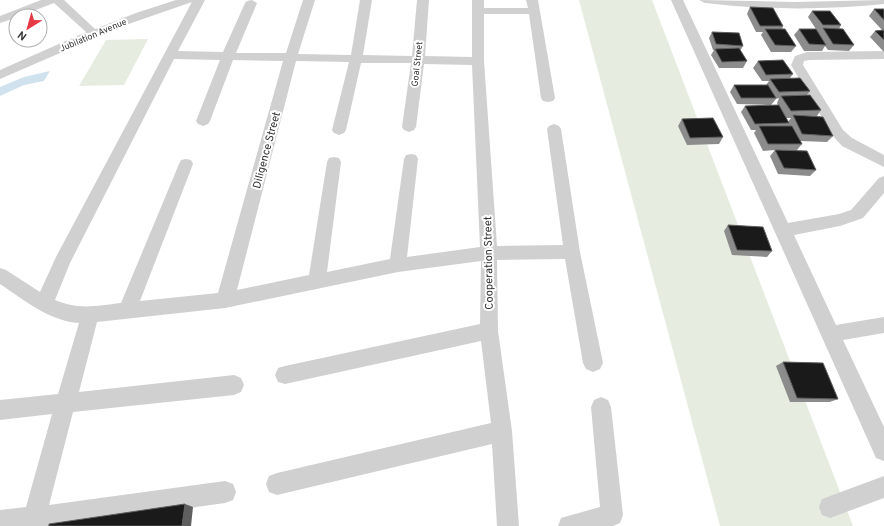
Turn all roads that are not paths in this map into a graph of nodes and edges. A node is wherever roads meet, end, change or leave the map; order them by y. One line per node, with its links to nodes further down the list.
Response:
1 (51, 0): 14 (street)
2 (58, 0): 15 (street)
3 (188, 0): 15 (street, Jubilation Avenue)
4 (199, 0): 16 (street)
5 (309, 0): 19 (street, Diligence Street)
6 (366, 0): 20 (street)
7 (423, 0): 21 (street, Goal Street)
8 (677, 0): 34 (street)
9 (705, 0): 10 (street)
10 (884, 1)
11 (251, 3): 18 (street)
12 (479, 6): 13 (street); 22 (street, Cooperation Street)
13 (533, 6): 24 (street)
14 (0, 20)
15 (94, 34): 23 (street, Jubilation Avenue)
16 (170, 55): 18 (street); 41 (street)
17 (884, 55): 31 (street)
18 (228, 56): 19 (street); 25 (street)
19 (291, 56): 20 (street); 40 (street, Diligence Street)
20 (356, 59): 21 (street); 28 (street)
21 (418, 61): 22 (street); 26 (street, Goal Street)
22 (478, 61): 36 (street, Cooperation Street)
23 (0, 75)
24 (548, 98)
25 (203, 121)
26 (409, 127)
27 (554, 129): 35 (street)
28 (339, 130)
29 (411, 159): 37 (street)
30 (334, 162): 39 (street)
31 (884, 162)
32 (186, 164): 42 (street)
33 (884, 182): 34 (street)
34 (782, 231): 46 (street)
35 (572, 252): 36 (street); 47 (street)
36 (489, 253): 37 (street); 45 (street, Cooperation Street)
37 (398, 265): 39 (street)
38 (0, 275): 41 (street)
39 (317, 282): 40 (street)
40 (225, 300): 42 (street)
41 (44, 304): 43 (street)
42 (127, 311): 43 (street)
43 (90, 315): 50 (street)
44 (884, 325): 46 (street)
45 (489, 330): 48 (street); 53 (street, Cooperation Street)
46 (831, 334): 54 (street)
47 (593, 363)
48 (285, 375)
49 (234, 384): 50 (street)
50 (67, 403): 52 (street); 60 (street)
51 (601, 407): 62 (street)
52 (0, 410)
53 (502, 431): 55 (street); 61 (street, Cooperation Street)
54 (884, 450)
55 (277, 484)
56 (884, 487): 58 (street)
57 (225, 492): 60 (street)
58 (830, 507)
59 (0, 520): 60 (street)
60 (33, 522)
61 (508, 526)
62 (569, 526)

